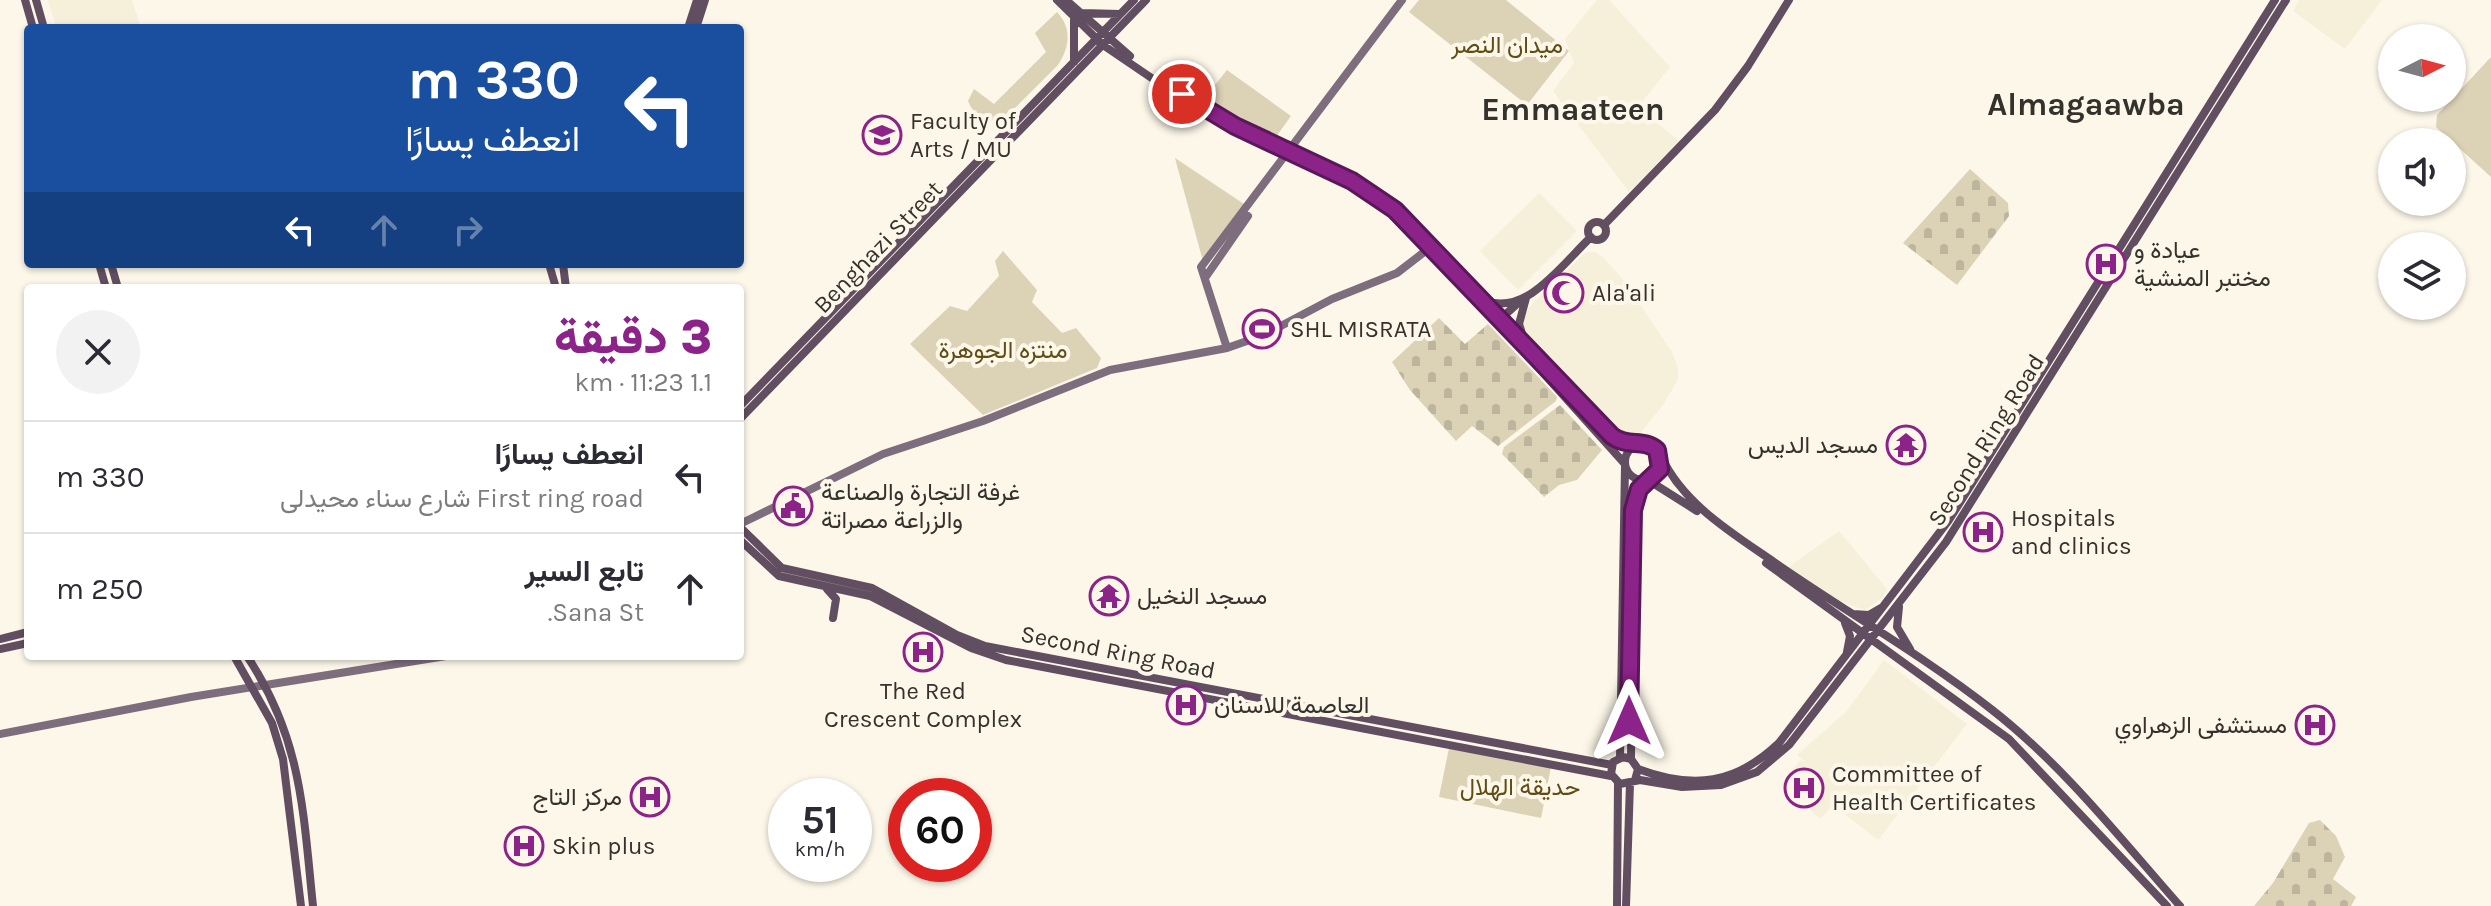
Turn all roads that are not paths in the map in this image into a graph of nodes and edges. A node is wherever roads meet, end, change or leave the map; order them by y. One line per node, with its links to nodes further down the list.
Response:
1 (25, 0): 15 (main road)
2 (36, 0): 16 (main road)
3 (697, 0): 17 (main road)
4 (705, 0): 18 (main road)
5 (1057, 0): 13 (main road)
6 (1066, 0): 13 (main road)
7 (1134, 0): 14 (main road, Benghazi Street)
8 (1146, 0): 14 (main road, Benghazi Street)
9 (1405, 0): 23 (main road)
10 (1789, 0): 27 (main road)
11 (2275, 0): 41 (main road, Second Ring Road)
12 (2286, 0): 41 (main road, Second Ring Road)
13 (1077, 16): 14 (main road); 19 (main road); 21 (main road)
14 (1122, 18): 19 (main road, Benghazi Street); 20 (main road)
15 (32, 24)
16 (43, 24)
17 (689, 24)
18 (697, 24)
19 (1102, 39): 20 (main road); 21 (main road, Benghazi Street); 22 (main road, Benghazi Street)
20 (1124, 56): 22 (main road); 23 (main road); 23 (main road)
21 (1074, 62): 31 (main road, Benghazi Street)
22 (1086, 64): 32 (main road, Benghazi Street)
23 (1288, 154): 24 (main road); 25 (main road); 25 (main road)
24 (1432, 249): 26 (main road); 28 (main road); 30 (main road)
25 (1205, 278): 30 (main road)
26 (1484, 300): 27 (main road); 28 (main road)
27 (1524, 301): 28 (main road); 29 (main road)
28 (1501, 322): 29 (main road); 35 (main road)
29 (1526, 346): 33 (main road)
30 (1227, 348): 37 (main road)
31 (744, 402)
32 (744, 415)
33 (1633, 446): 34 (main road); 35 (main road)
34 (1661, 456): 36 (main road); 42 (main road)
35 (1625, 465): 36 (main road); 58 (main road)
36 (1647, 480): 42 (main road); 59 (main road)
37 (744, 524)
38 (744, 530): 60 (main road, Second Ring Road)
39 (744, 544): 40 (main road, Second Ring Road)
40 (827, 588): 43 (main road); 62 (main road, Second Ring Road)
41 (1895, 603): 42 (main road); 45 (main road, Second Ring Road); 49 (main road)
42 (1843, 615): 45 (main road); 54 (main road)
43 (833, 618)
44 (24, 633): 46 (main road)
45 (1871, 633): 49 (main road); 50 (main road); 54 (main road, Second Ring Road)
46 (0, 639)
47 (24, 644): 48 (main road)
48 (0, 649)
49 (1913, 653): 69 (main road)
50 (1898, 656): 54 (main road); 68 (main road)
51 (237, 660): 56 (main road)
52 (249, 660): 55 (main road)
53 (421, 660): 55 (main road)
54 (1847, 664): 61 (main road, Second Ring Road); 63 (main road, Second Ring Road)
55 (265, 685): 56 (main road); 65 (main road)
56 (254, 687): 57 (main road); 64 (main road)
57 (4, 733)
58 (1620, 758): 59 (main road); 60 (main road)
59 (1631, 759): 61 (main road)
60 (1612, 765): 62 (main road)
61 (1638, 769): 63 (main road)
62 (1615, 780): 63 (main road); 66 (main road)
63 (1632, 781): 67 (main road)
64 (301, 906)
65 (313, 906)
66 (1617, 906)
67 (1626, 906)
68 (2167, 906)
69 (2180, 906)

